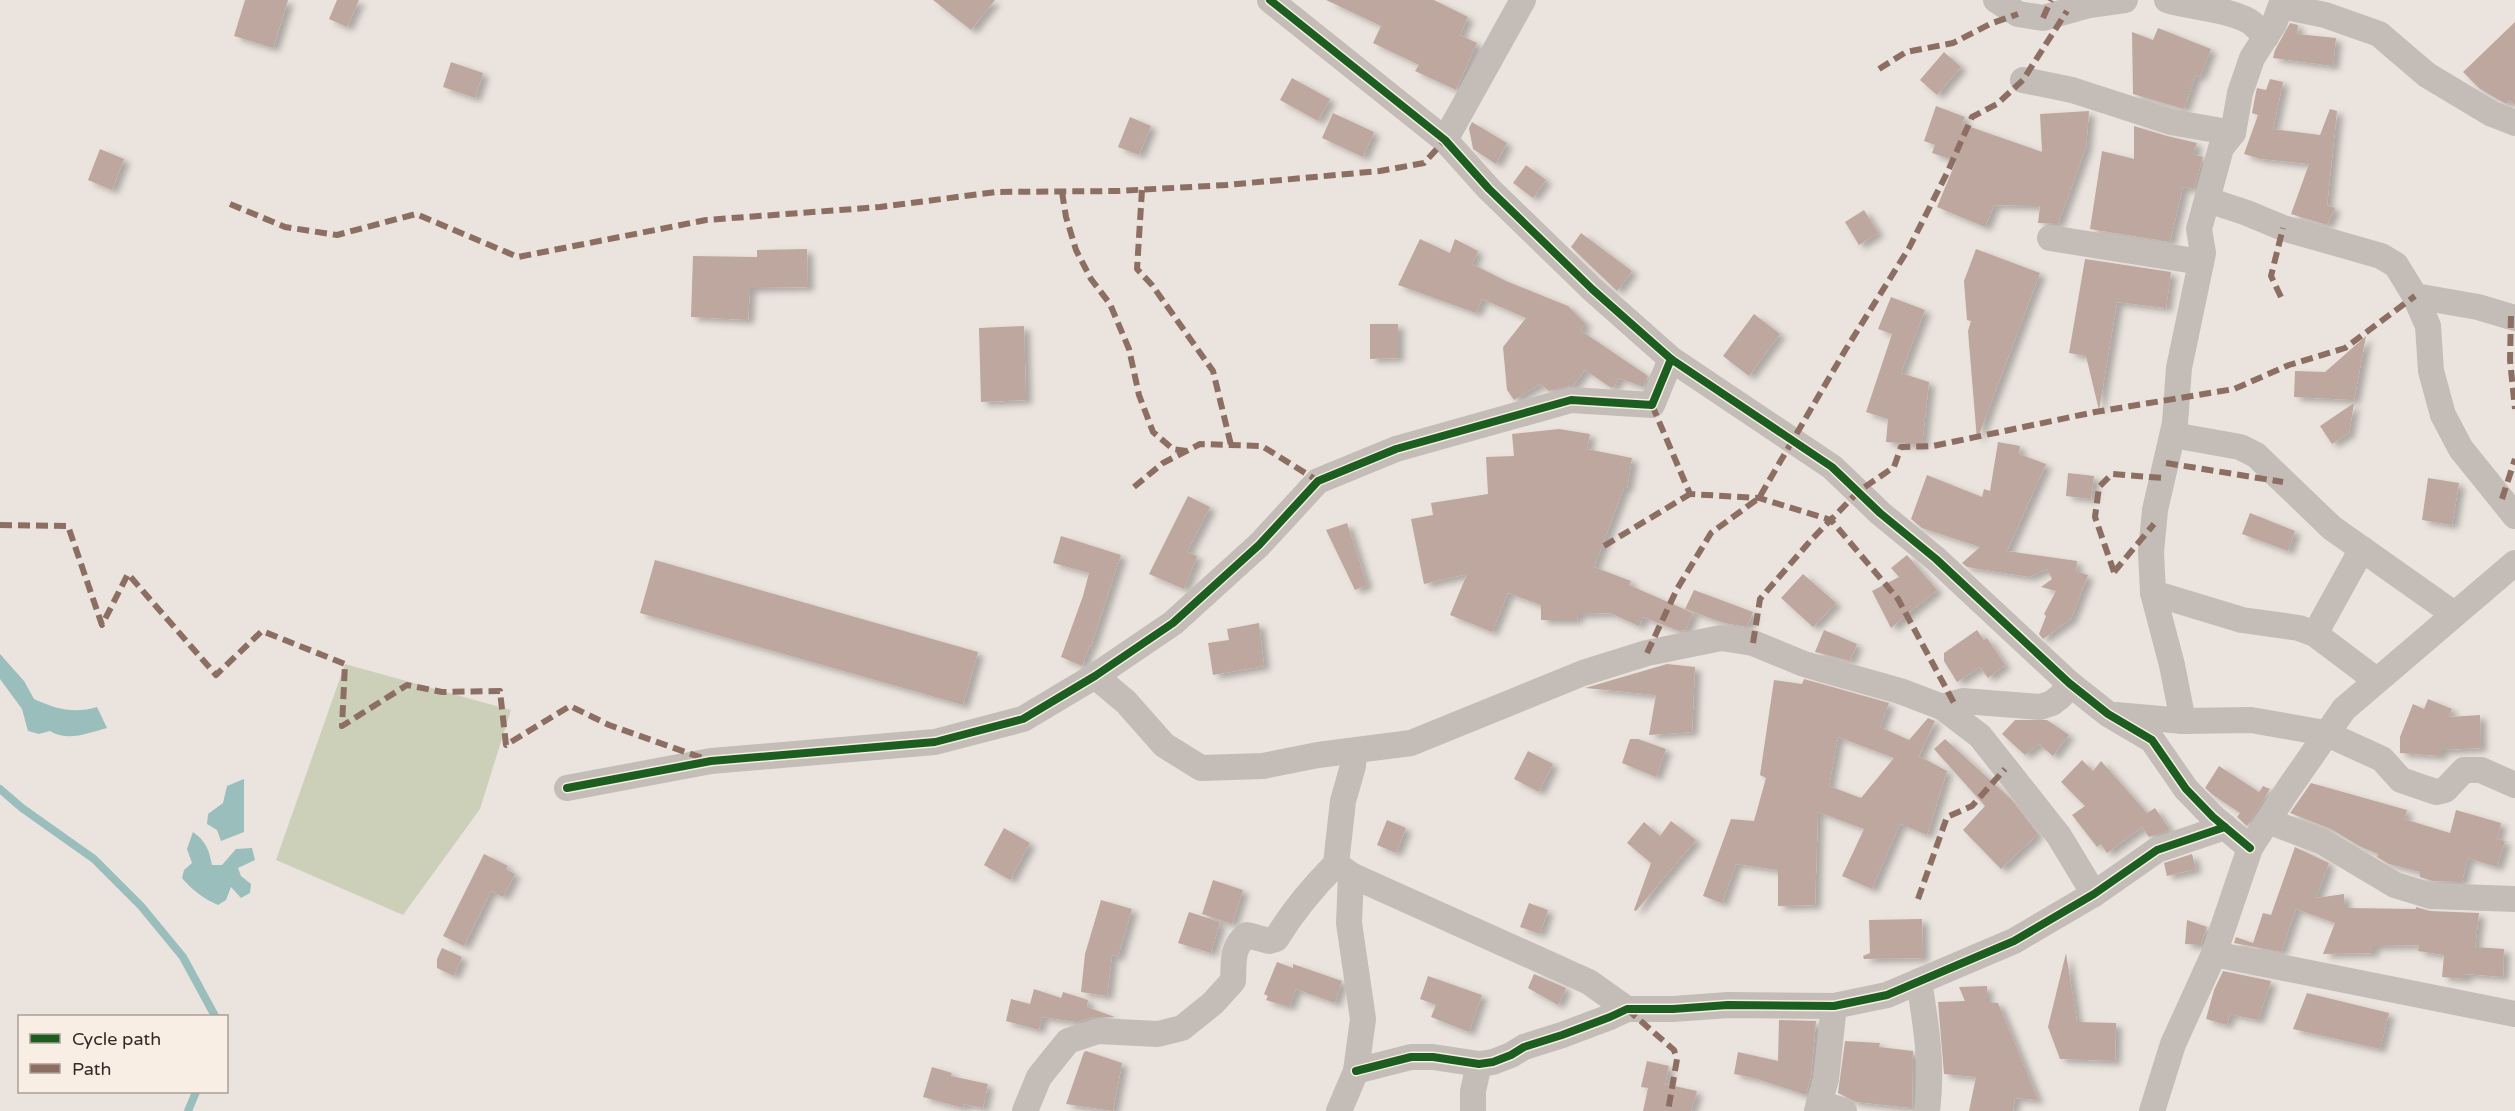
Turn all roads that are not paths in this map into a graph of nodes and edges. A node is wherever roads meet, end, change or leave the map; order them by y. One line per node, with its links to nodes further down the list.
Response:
1 (1270, 0): 11 (street)
2 (1523, 0): 11 (street)
3 (1995, 0): 4 (street)
4 (2125, 0)
5 (2167, 0): 7 (street)
6 (2282, 3): 7 (street); 9 (street)
7 (2266, 37): 10 (street)
8 (2023, 80): 10 (street)
9 (2515, 123)
10 (2233, 133): 12 (street)
11 (1445, 140): 17 (street)
12 (2208, 200): 14 (street); 15 (street)
13 (2050, 238): 14 (street)
14 (2201, 262): 18 (street)
15 (2415, 296): 16 (street); 19 (street)
16 (2515, 318)
17 (1671, 359): 25 (street); 27 (street)
18 (2173, 435): 20 (street); 22 (street)
19 (2515, 516)
20 (2362, 549): 23 (street); 24 (street)
21 (2515, 563): 23 (street)
22 (2152, 593): 24 (street); 30 (street)
23 (2454, 615): 26 (street)
24 (2315, 634): 26 (street)
25 (1095, 676): 32 (street); 34 (street)
26 (2376, 680): 31 (street)
27 (2069, 683): 28 (street); 29 (street)
28 (1942, 707): 32 (street); 39 (street)
29 (2108, 714): 30 (street); 36 (street)
30 (2183, 721): 31 (street)
31 (2325, 734): 33 (street); 35 (street)
32 (1354, 751): 38 (street)
33 (2515, 785)
34 (567, 788)
35 (2268, 821): 37 (street); 40 (street)
36 (2225, 827): 37 (street); 39 (street)
37 (2250, 848): 41 (street)
38 (1344, 869): 44 (street); 47 (street); 49 (street)
39 (2094, 894): 42 (street)
40 (2515, 899)
41 (2214, 954): 45 (street); 54 (street)
42 (1918, 981): 43 (street); 53 (street)
43 (1834, 1006): 44 (street); 48 (street)
44 (1627, 1009): 46 (street)
45 (2515, 1014)
46 (1479, 1064): 47 (street); 51 (street)
47 (1356, 1071): 50 (street)
48 (1818, 1107): 52 (street)
49 (1026, 1111)
50 (1339, 1111)
51 (1473, 1111)
52 (1844, 1111)
53 (1927, 1111)
54 (2152, 1111)

